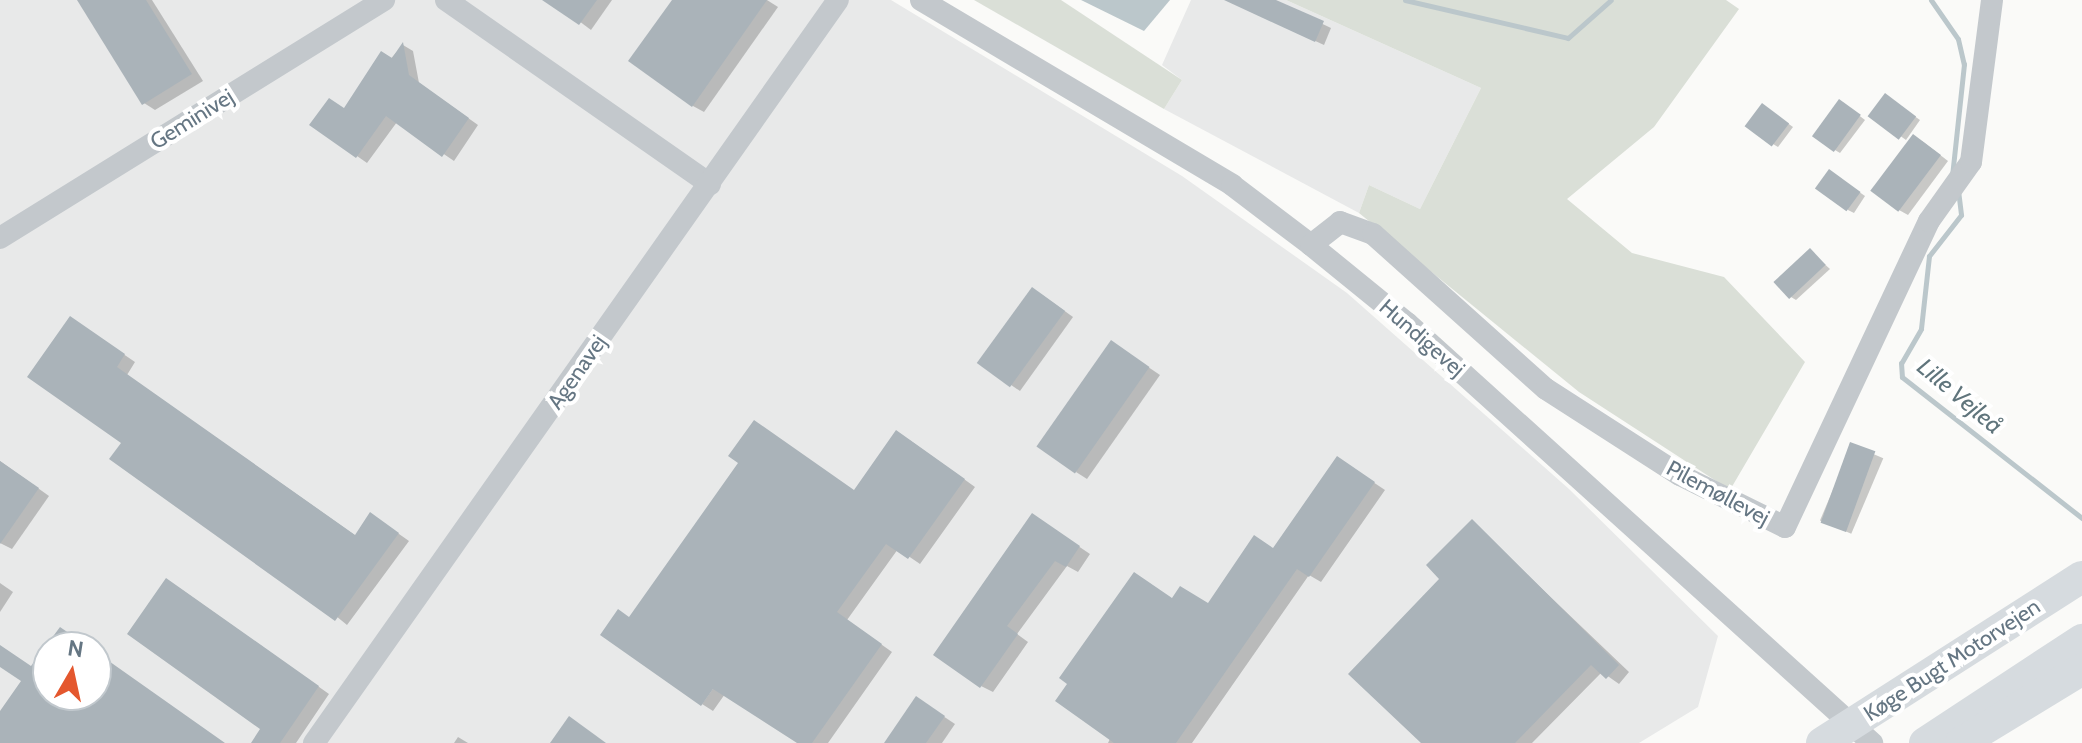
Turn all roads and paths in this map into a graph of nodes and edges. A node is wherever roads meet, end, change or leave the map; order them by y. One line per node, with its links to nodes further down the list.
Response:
1 (384, 0): 7 (street, Geminivej)
2 (446, 0): 6 (street)
3 (838, 0): 6 (street, Agenavej)
4 (921, 0): 8 (street, Hundigevej)
5 (1992, 0): 8 (street, Pilemøllevej)
6 (710, 184): 12 (street, Agenavej)
7 (0, 238)
8 (1311, 245): 14 (street, Hundigevej)
9 (2082, 577): 13 (highway, Køge Bugt Motorvejen)
10 (2082, 640): 15 (highway)
11 (2082, 669): 16 (highway)
12 (314, 743)
13 (1822, 743)
14 (1872, 743)
15 (1925, 743)
16 (1961, 743)

